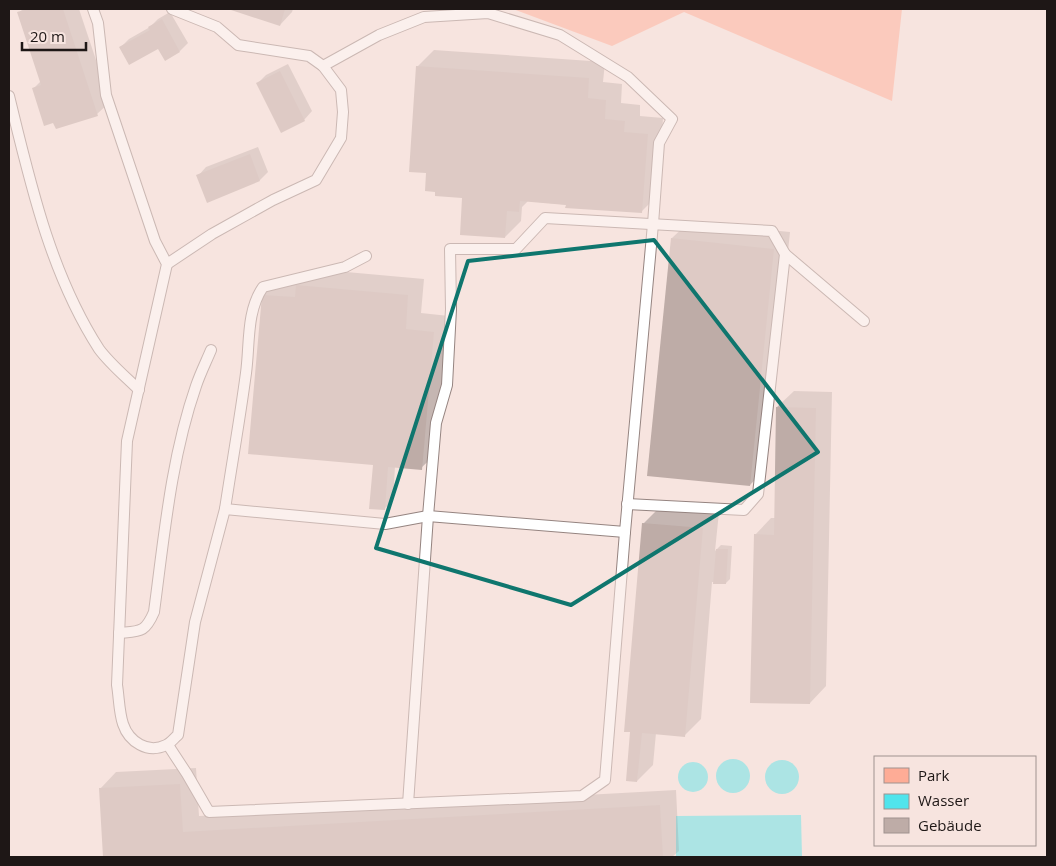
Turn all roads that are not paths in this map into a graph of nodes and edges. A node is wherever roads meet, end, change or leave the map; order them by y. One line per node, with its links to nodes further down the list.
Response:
1 (93, 9): 8 (lane)
2 (172, 9): 3 (lane)
3 (323, 66): 5 (lane); 8 (lane)
4 (9, 96): 11 (lane)
5 (653, 224): 6 (lane); 12 (lane); 14 (lane)
6 (785, 254): 9 (lane); 12 (lane)
7 (366, 256): 13 (lane)
8 (167, 264): 11 (lane)
9 (864, 321)
10 (211, 350): 16 (lane)
11 (139, 390): 16 (lane)
12 (627, 504): 15 (lane)
13 (225, 509): 14 (lane); 17 (lane)
14 (428, 516): 15 (lane); 18 (lane)
15 (625, 532): 18 (lane)
16 (119, 633): 17 (lane)
17 (168, 745): 18 (lane)
18 (408, 804)

